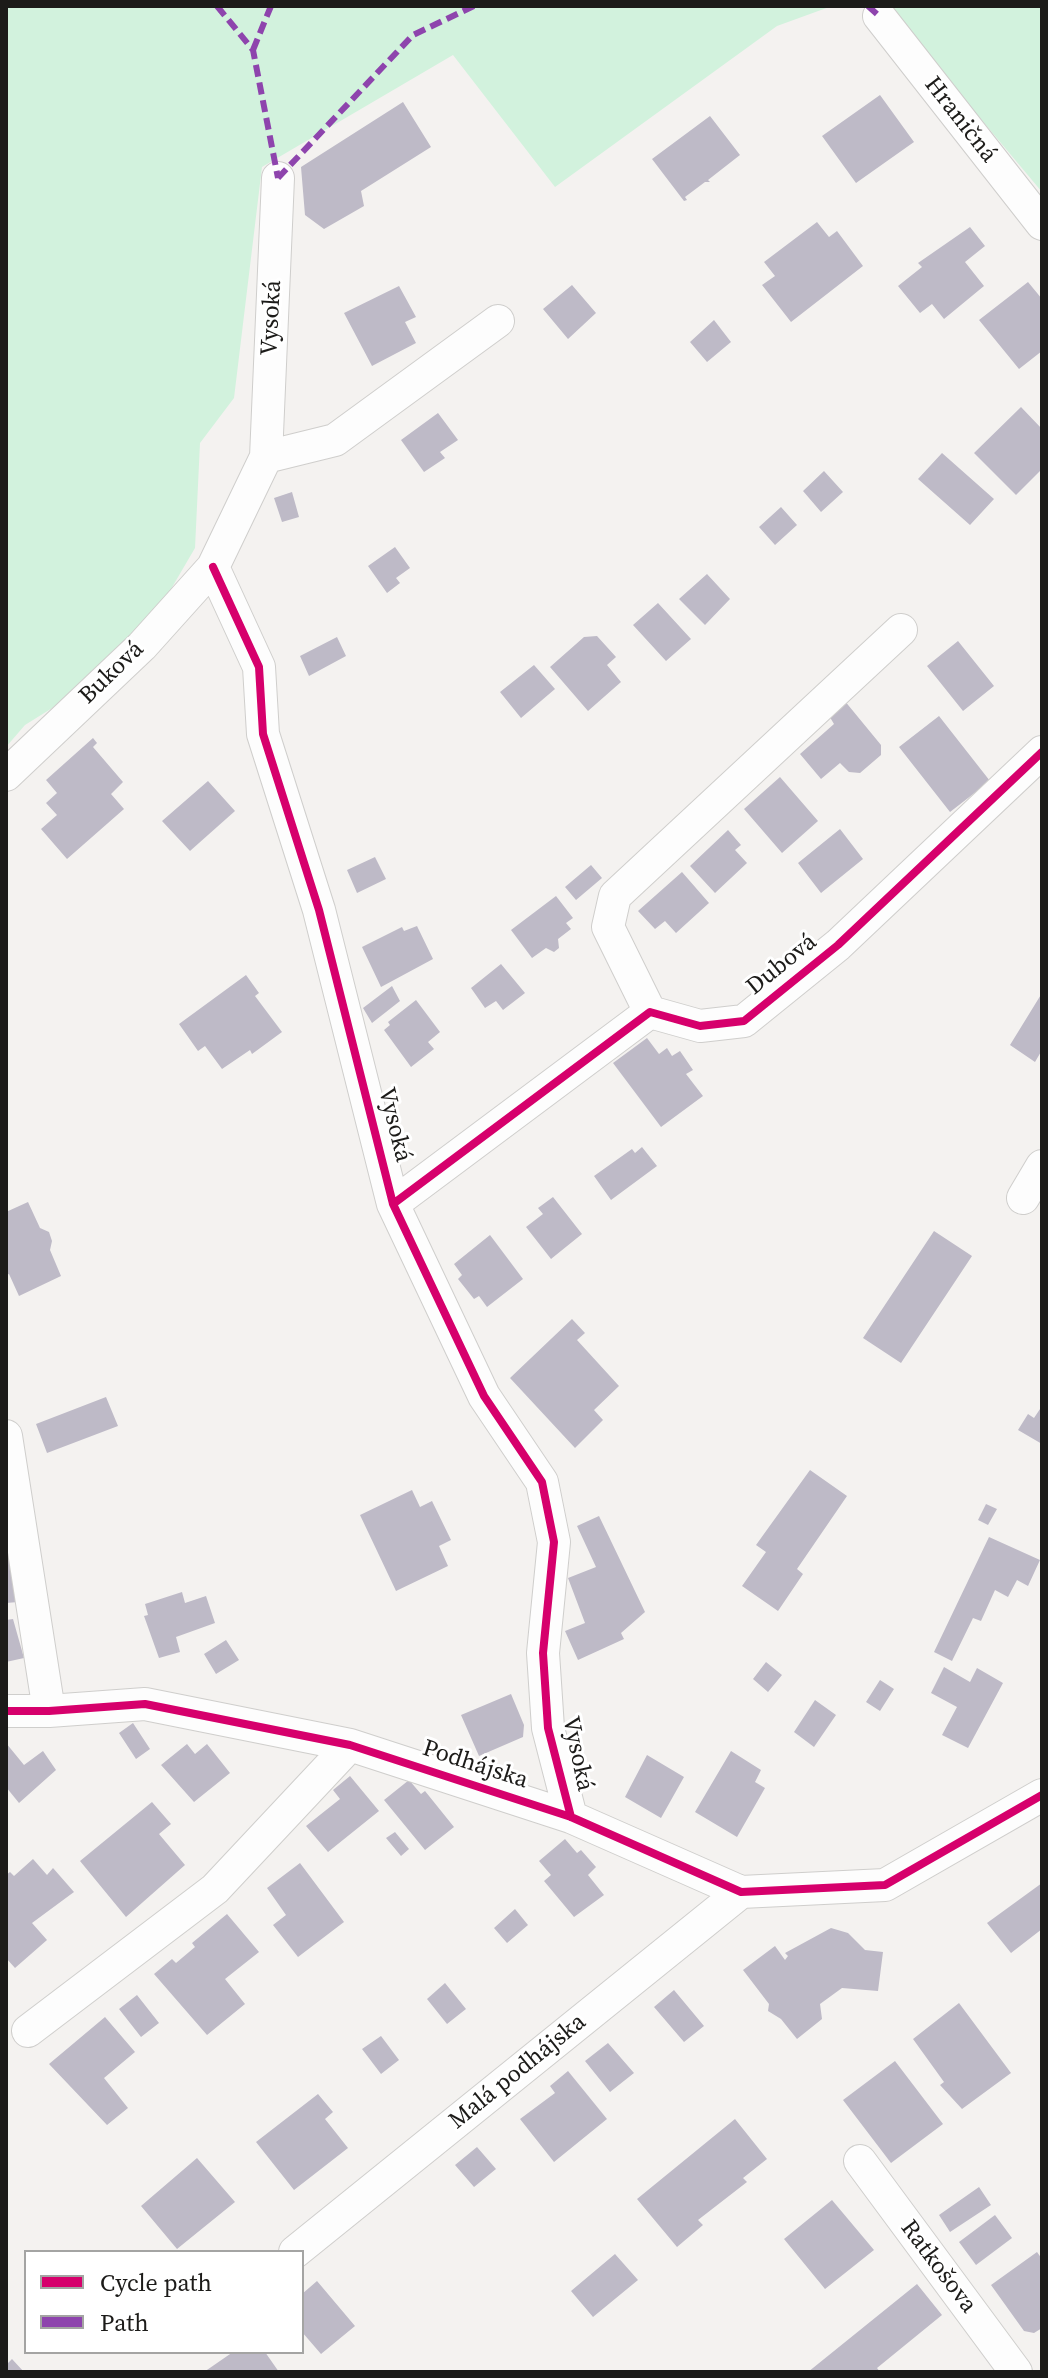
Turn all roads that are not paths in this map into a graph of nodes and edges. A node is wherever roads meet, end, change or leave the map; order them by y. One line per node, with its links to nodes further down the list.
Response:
1 (879, 16): 3 (street, Hraničná)
2 (278, 178): 5 (street, Vysoká)
3 (1042, 224)
4 (498, 321): 5 (street)
5 (266, 457): 6 (street, Vysoká)
6 (213, 567): 9 (street, Buková); 13 (street, Vysoká)
7 (901, 630): 10 (street)
8 (1042, 752): 10 (street, Dubová)
9 (6, 775)
10 (650, 1012): 13 (street)
11 (1042, 1166): 12 (street)
12 (1023, 1198)
13 (393, 1204): 19 (street, Vysoká)
14 (6, 1436): 16 (street)
15 (6, 1711): 16 (street, Podhájska)
16 (49, 1711): 17 (street, Podhájska)
17 (350, 1745): 19 (street, Podhájska); 21 (street)
18 (1042, 1795): 20 (street, Podhájska)
19 (571, 1817): 20 (street, Podhájska)
20 (741, 1892): 23 (street, Malá podhájska)
21 (28, 2031)
22 (860, 2161): 24 (street, Ratkošova)
23 (297, 2250)
24 (1016, 2372)

